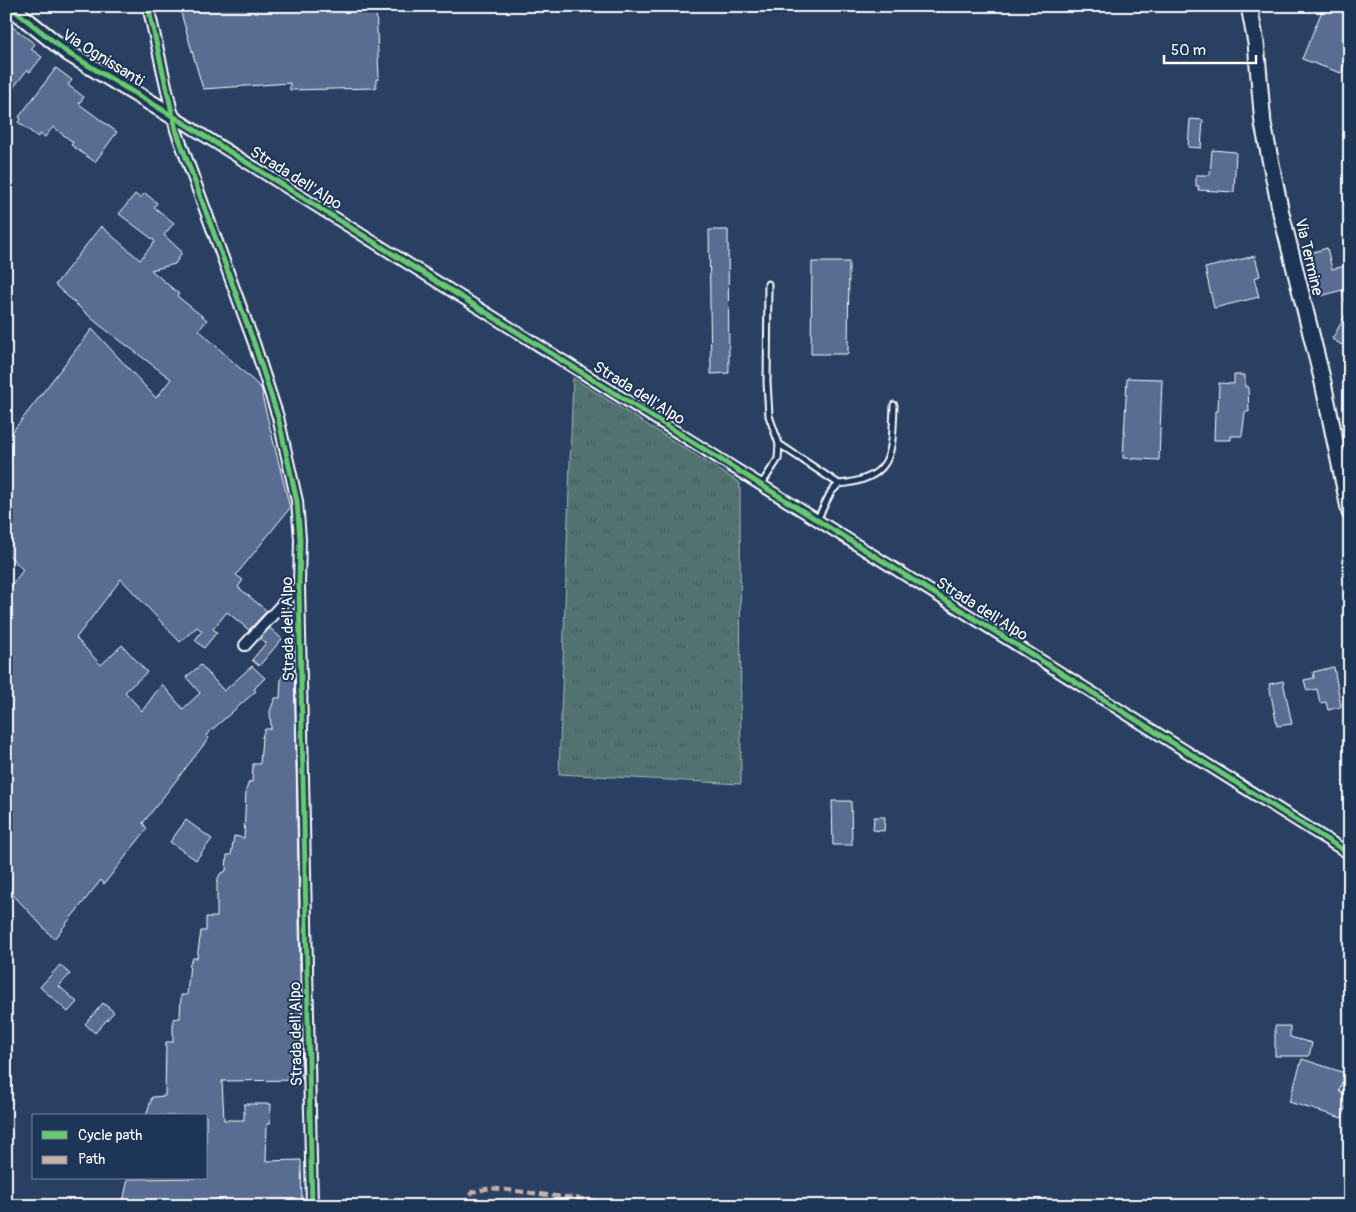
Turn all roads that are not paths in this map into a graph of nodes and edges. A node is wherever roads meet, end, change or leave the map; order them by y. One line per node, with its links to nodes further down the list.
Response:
1 (9, 6): 4 (street, Via Ognissanti)
2 (148, 6): 4 (street, Via Ognissanti)
3 (1249, 6): 10 (street, Via Termine)
4 (171, 115): 9 (street, Strada dell'Alpo); 12 (street, Strada dell'Alpo)
5 (768, 284): 7 (lane)
6 (894, 404): 8 (lane)
7 (779, 444): 8 (lane); 9 (lane)
8 (839, 484): 11 (lane)
9 (761, 485): 11 (street, Strada dell'Alpo)
10 (1350, 513)
11 (817, 520): 14 (street, Strada dell'Alpo)
12 (299, 586): 13 (street, Strada dell'Alpo); 15 (street, Strada dell'Alpo)
13 (245, 645)
14 (1350, 854)
15 (312, 1206)

